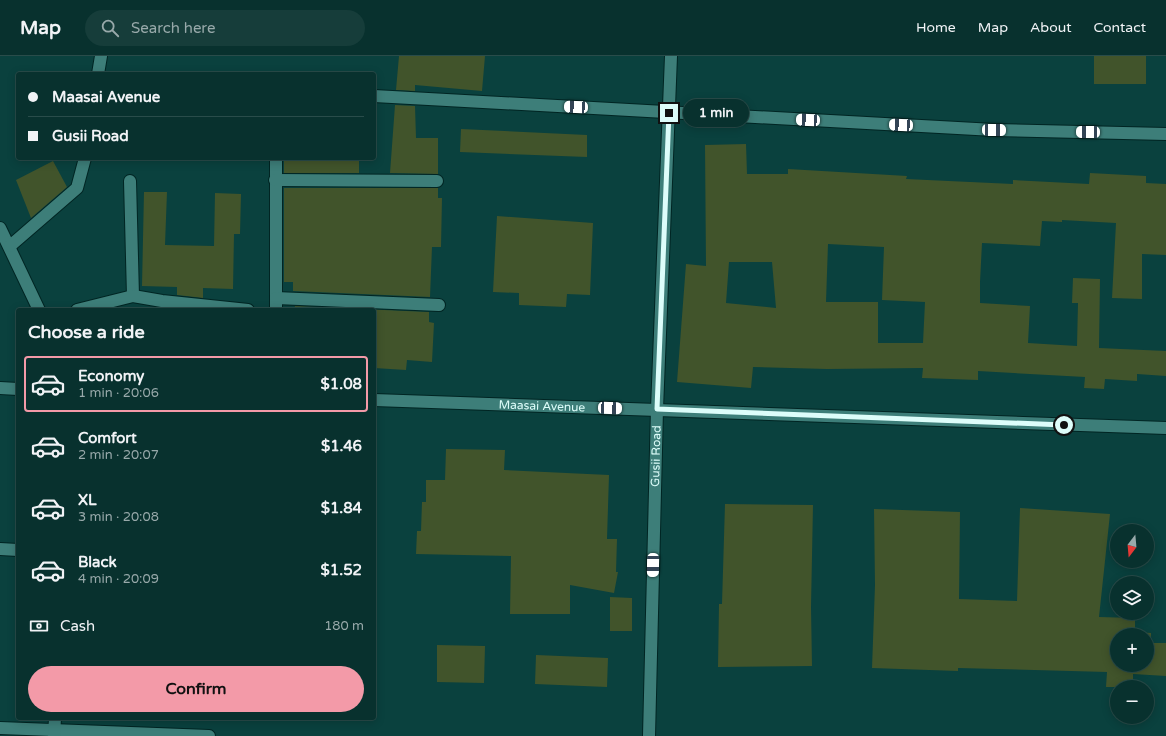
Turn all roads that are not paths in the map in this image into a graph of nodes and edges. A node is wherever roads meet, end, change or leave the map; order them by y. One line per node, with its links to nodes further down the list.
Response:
1 (101, 56): 3 (street)
2 (671, 56): 5 (street, Gusii Road)
3 (98, 72)
4 (376, 96): 5 (street)
5 (669, 113): 6 (street); 23 (street, Gusii Road)
6 (1166, 134)
7 (84, 160): 13 (street)
8 (276, 160): 9 (street)
9 (275, 180): 11 (street); 15 (street)
10 (130, 181): 14 (street)
11 (437, 181)
12 (0, 228): 13 (street)
13 (10, 246): 17 (street)
14 (133, 296): 18 (street); 19 (street)
15 (276, 304): 16 (street)
16 (439, 305)
17 (38, 308)
18 (85, 308)
19 (229, 308)
20 (0, 388): 21 (street)
21 (16, 389)
22 (376, 400): 23 (street, Maasai Avenue)
23 (657, 409): 24 (street, Maasai Avenue); 30 (street, Gusii Road)
24 (1166, 428)
25 (0, 549): 26 (street)
26 (16, 550)
27 (0, 728): 28 (street)
28 (55, 728): 29 (street)
29 (209, 736)
30 (649, 736)

